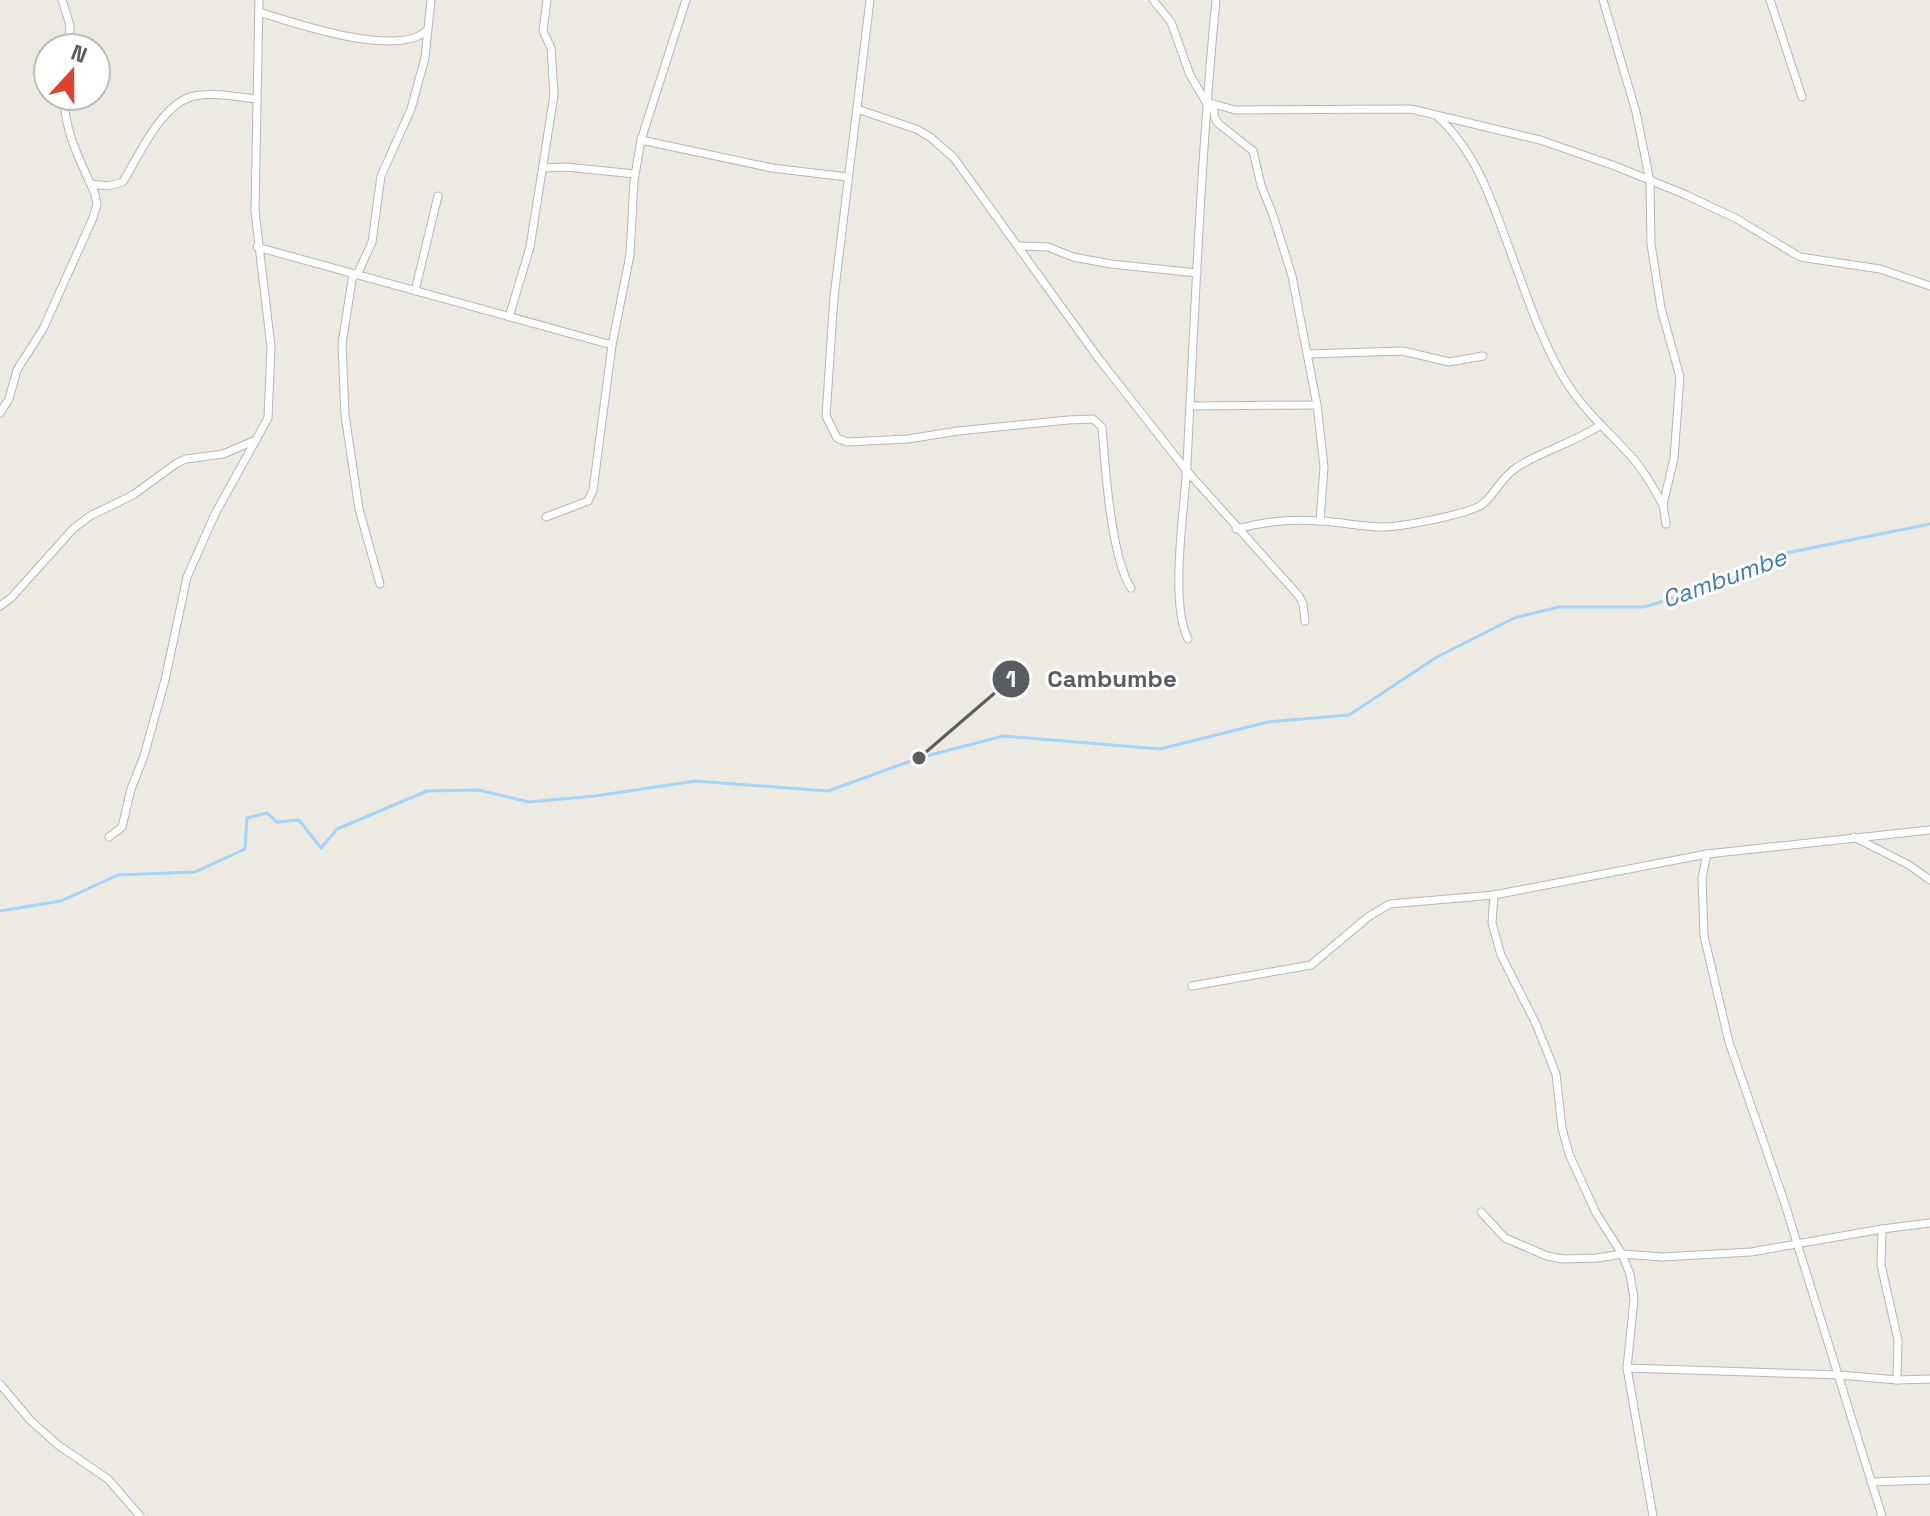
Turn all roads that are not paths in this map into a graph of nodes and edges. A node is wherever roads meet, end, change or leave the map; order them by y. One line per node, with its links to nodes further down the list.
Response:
1 (62, 0): 13 (street)
2 (259, 0): 11 (street)
3 (431, 0): 12 (street)
4 (547, 0): 21 (street)
5 (686, 0): 20 (street)
6 (870, 0): 17 (street)
7 (1153, 0): 16 (street)
8 (1216, 0): 16 (street)
9 (1603, 0): 24 (street)
10 (1770, 0): 14 (street)
11 (259, 12): 12 (street); 15 (street)
12 (427, 29): 30 (street)
13 (70, 32)
14 (1802, 97)
15 (257, 99): 25 (street); 28 (street)
16 (1209, 104): 19 (street); 29 (street); 35 (street)
17 (857, 109): 23 (street); 27 (street)
18 (64, 112): 25 (street)
19 (1435, 114): 24 (street); 40 (street)
20 (641, 140): 22 (street); 23 (street)
21 (543, 168): 22 (street); 33 (street)
22 (635, 174): 34 (street)
23 (847, 177): 49 (street)
24 (1650, 181): 31 (street); 43 (street)
25 (91, 184): 39 (street)
26 (438, 196): 32 (street)
27 (1019, 246): 29 (street); 42 (street)
28 (257, 247): 30 (street); 41 (street)
29 (1197, 273): 38 (street)
30 (355, 274): 32 (street); 48 (street)
31 (1930, 286)
32 (415, 291): 33 (street)
33 (509, 317): 34 (street)
34 (612, 345): 44 (street)
35 (1308, 354): 36 (street); 37 (street)
36 (1483, 356)
37 (1317, 405): 38 (street); 45 (street)
38 (1190, 406): 42 (street)
39 (0, 413)
40 (1599, 426): 43 (street); 45 (street)
41 (256, 440): 50 (street); 54 (street)
42 (1187, 471): 47 (street); 52 (street)
43 (1663, 505): 46 (street)
44 (546, 517)
45 (1320, 521): 47 (street)
46 (1666, 524)
47 (1236, 529): 51 (street)
48 (380, 584)
49 (1131, 588)
50 (0, 606)
51 (1305, 621)
52 (1188, 639)
53 (1930, 830): 55 (street)
54 (109, 837)
55 (1854, 837): 56 (street); 57 (street)
56 (1707, 854): 58 (street); 63 (street)
57 (1930, 880)
58 (1494, 895): 59 (street); 64 (street)
59 (1192, 986)
60 (1481, 1212): 64 (street)
61 (1930, 1223): 62 (street)
62 (1882, 1229): 63 (street); 68 (street)
63 (1798, 1245): 64 (street); 66 (street)
64 (1622, 1254): 65 (street)
65 (1627, 1368): 66 (street); 73 (street)
66 (1840, 1375): 68 (street); 71 (street)
67 (1930, 1379): 68 (street)
68 (1897, 1380)
69 (0, 1384): 72 (street)
70 (1930, 1480): 71 (street)
71 (1871, 1482): 74 (street)
72 (140, 1516)
73 (1653, 1516)
74 (1882, 1516)

